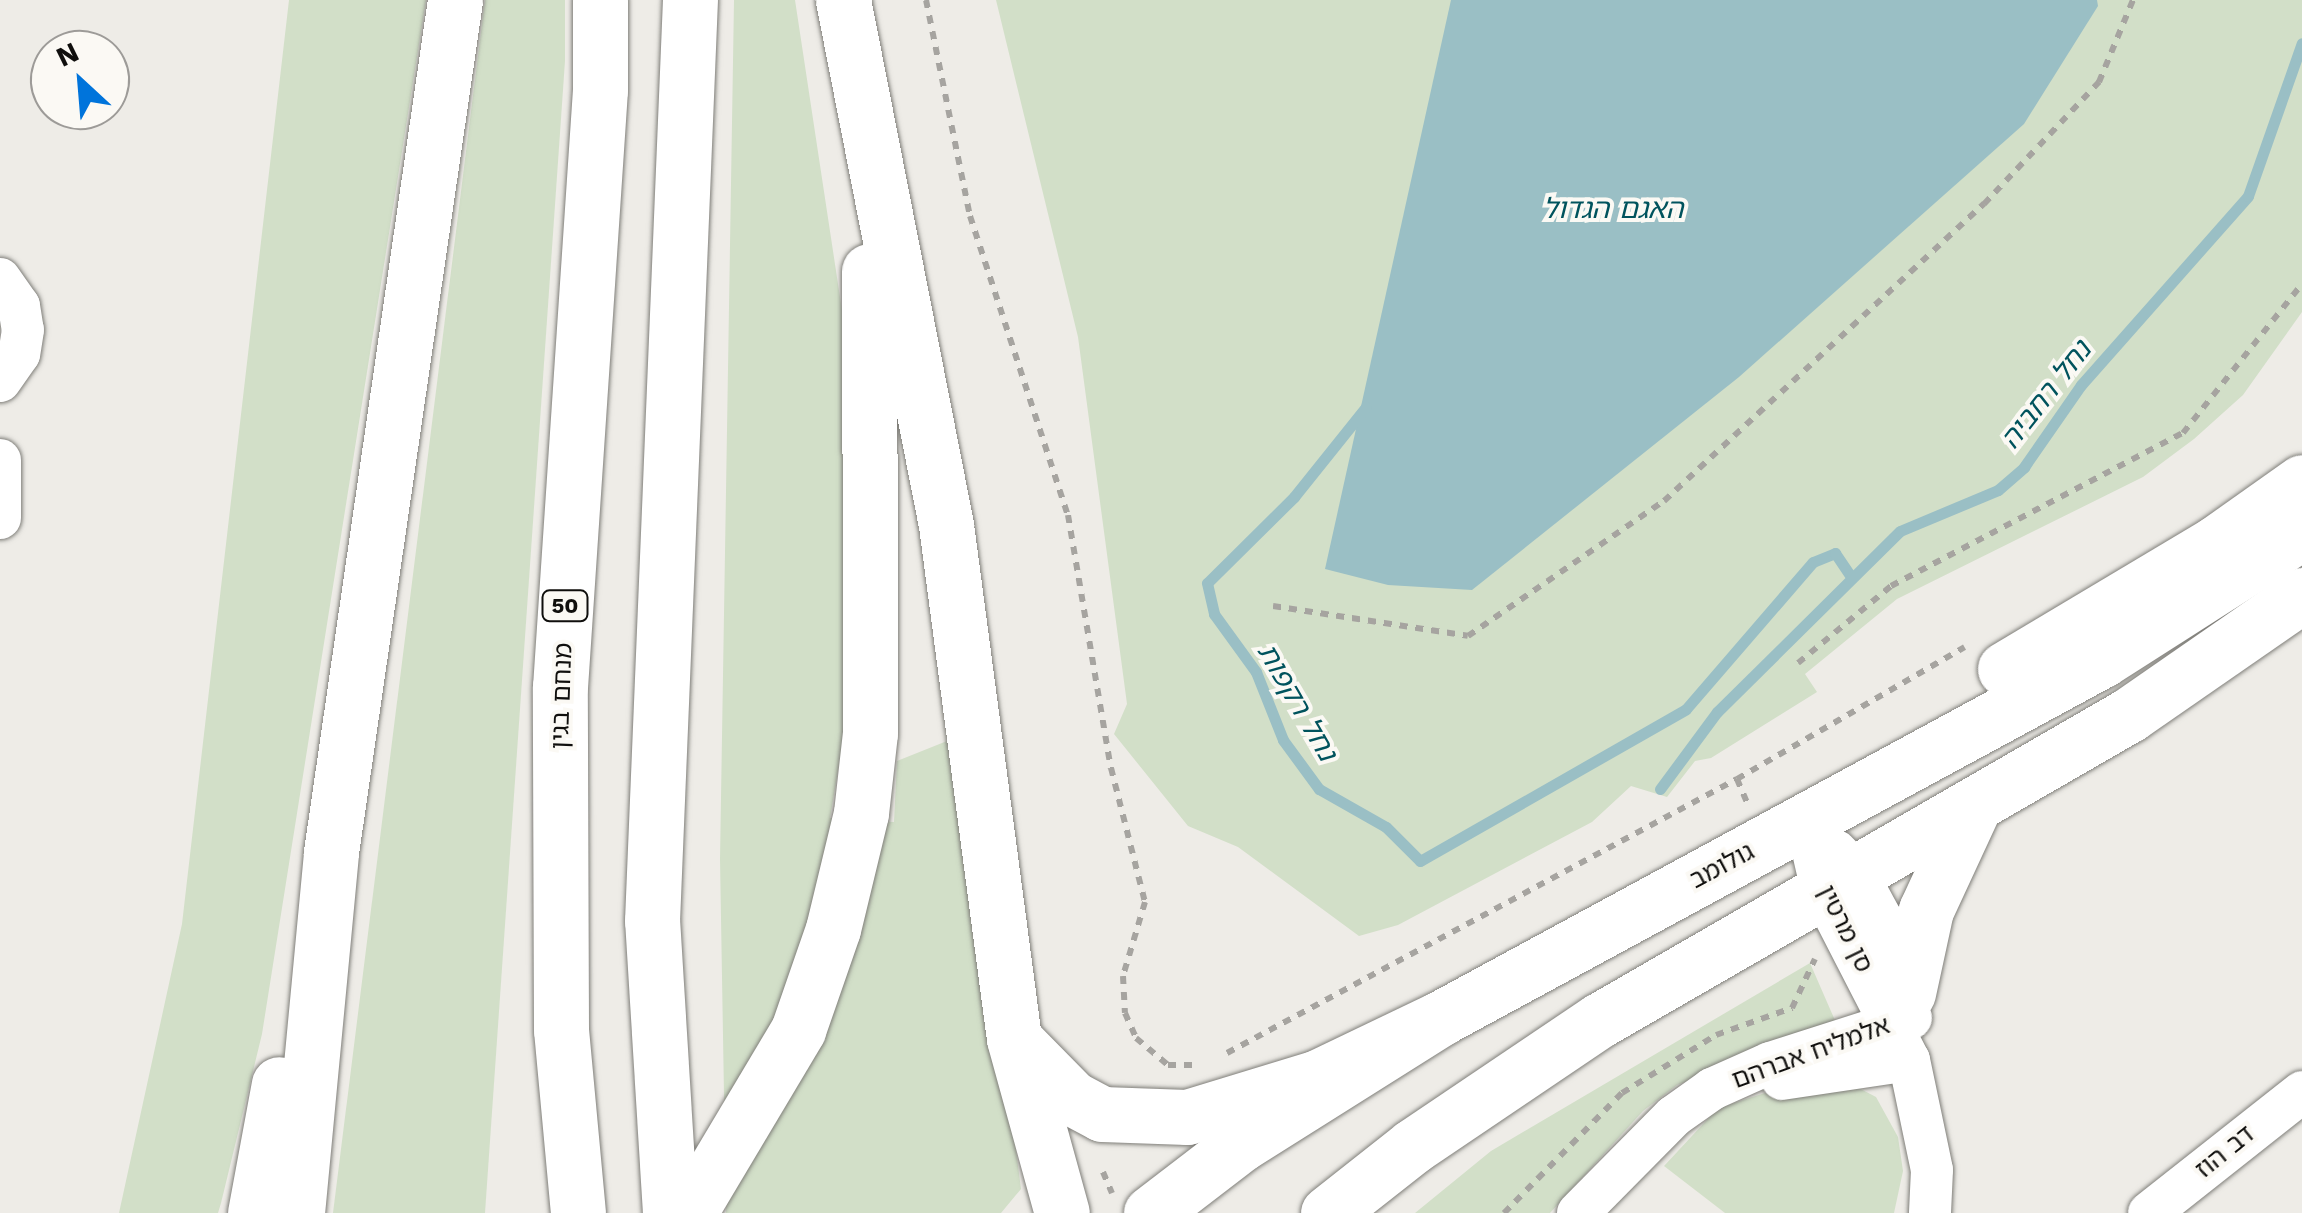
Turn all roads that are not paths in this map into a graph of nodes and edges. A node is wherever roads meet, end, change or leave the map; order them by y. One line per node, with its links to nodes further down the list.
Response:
1 (455, 0): 15 (main road)
2 (600, 0): 19 (main road, מנחם בגין / 50)
3 (690, 0): 28 (main road)
4 (842, 0): 5 (main road)
5 (863, 107): 20 (main road); 29 (main road)
6 (0, 279): 7 (street)
7 (0, 381)
8 (0, 460): 10 (street)
9 (2302, 482): 14 (main road)
10 (0, 518)
11 (2302, 532): 14 (main road, גולומב)
12 (2302, 595): 13 (main road)
13 (1974, 806): 16 (main road); 18 (main road)
14 (1806, 821): 16 (street, סן מרטין); 17 (main road, גולומב)
15 (331, 852): 22 (main road); 25 (main road)
16 (1839, 881): 18 (street, סן מרטין); 32 (main road)
17 (1440, 1018): 20 (main road); 31 (main road, גולומב)
18 (1904, 1024): 33 (street, אלמליח אברהם); 34 (street, סן מרטין)
19 (560, 1030): 26 (main road); 27 (main road, מנחם בגין / 50)
20 (1014, 1039): 30 (main road)
21 (2302, 1092): 35 (street, דב הוז)
22 (268, 1140): 23 (main road); 24 (main road)
23 (242, 1213)
24 (255, 1213)
25 (297, 1213)
26 (552, 1213)
27 (578, 1213)
28 (670, 1213)
29 (689, 1213)
30 (1062, 1213)
31 (1151, 1213)
32 (1328, 1213)
33 (1578, 1213)
34 (1930, 1213)
35 (2149, 1213)

